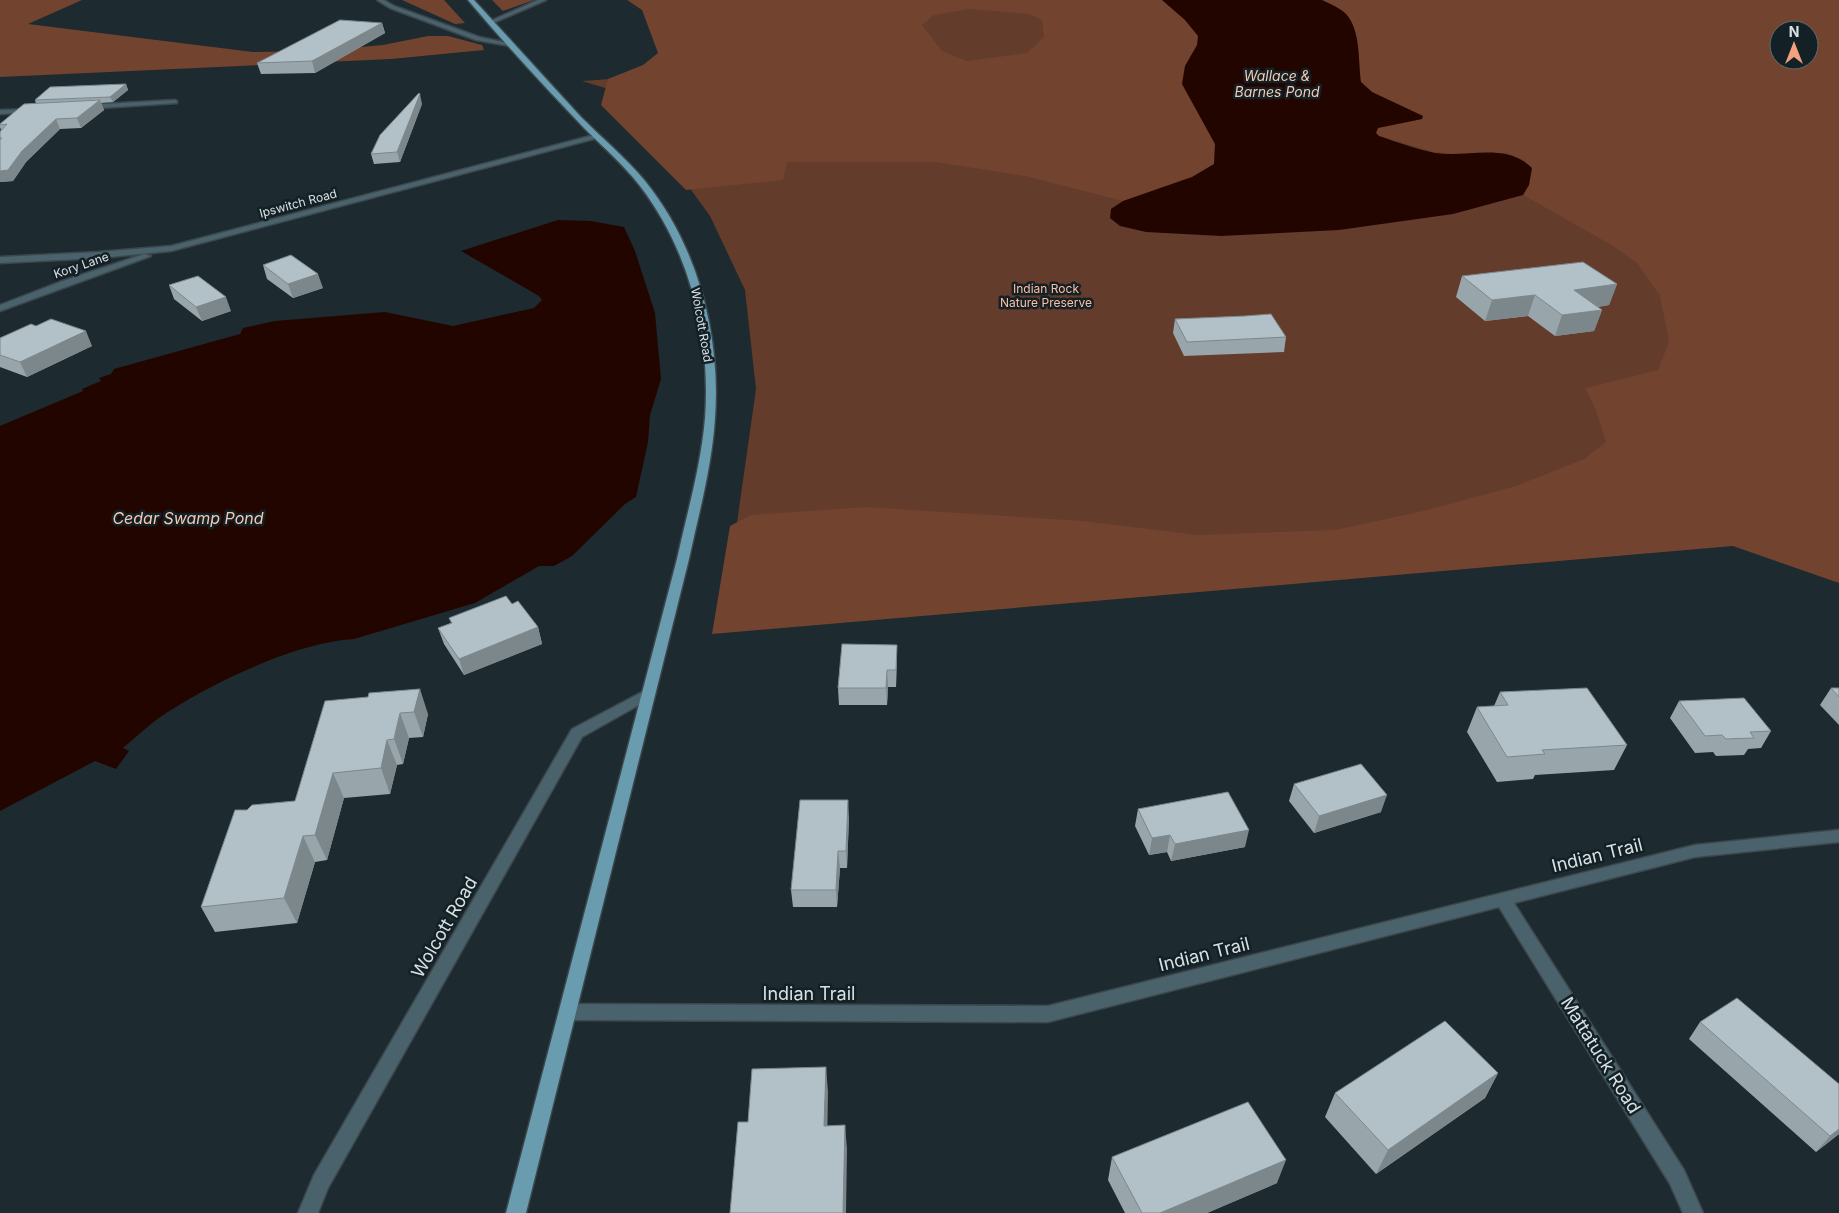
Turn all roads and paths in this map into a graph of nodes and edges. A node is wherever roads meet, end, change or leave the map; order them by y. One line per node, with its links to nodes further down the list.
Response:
1 (380, 0): 5 (street)
2 (471, 0): 4 (main road, Wolcott Road)
3 (543, 0): 4 (street)
4 (491, 22): 5 (main road, Wolcott Road)
5 (510, 44): 10 (main road, Wolcott Road)
6 (175, 102): 7 (street)
7 (78, 108)
8 (39, 110): 9 (street)
9 (0, 112)
10 (597, 137): 11 (street, Ipswitch Road); 14 (main road, Wolcott Road)
11 (171, 248): 12 (street, Ipswitch Road); 13 (street, Kory Lane)
12 (0, 260)
13 (0, 308)
14 (648, 694): 17 (main road, Wolcott Road); 18 (street, Wolcott Road)
15 (1839, 836): 16 (street, Indian Trail)
16 (1503, 900): 17 (street, Indian Trail); 20 (street, Mattatuck Road)
17 (568, 1012): 19 (main road, Wolcott Road)
18 (308, 1213)
19 (516, 1213)
20 (1693, 1213)

